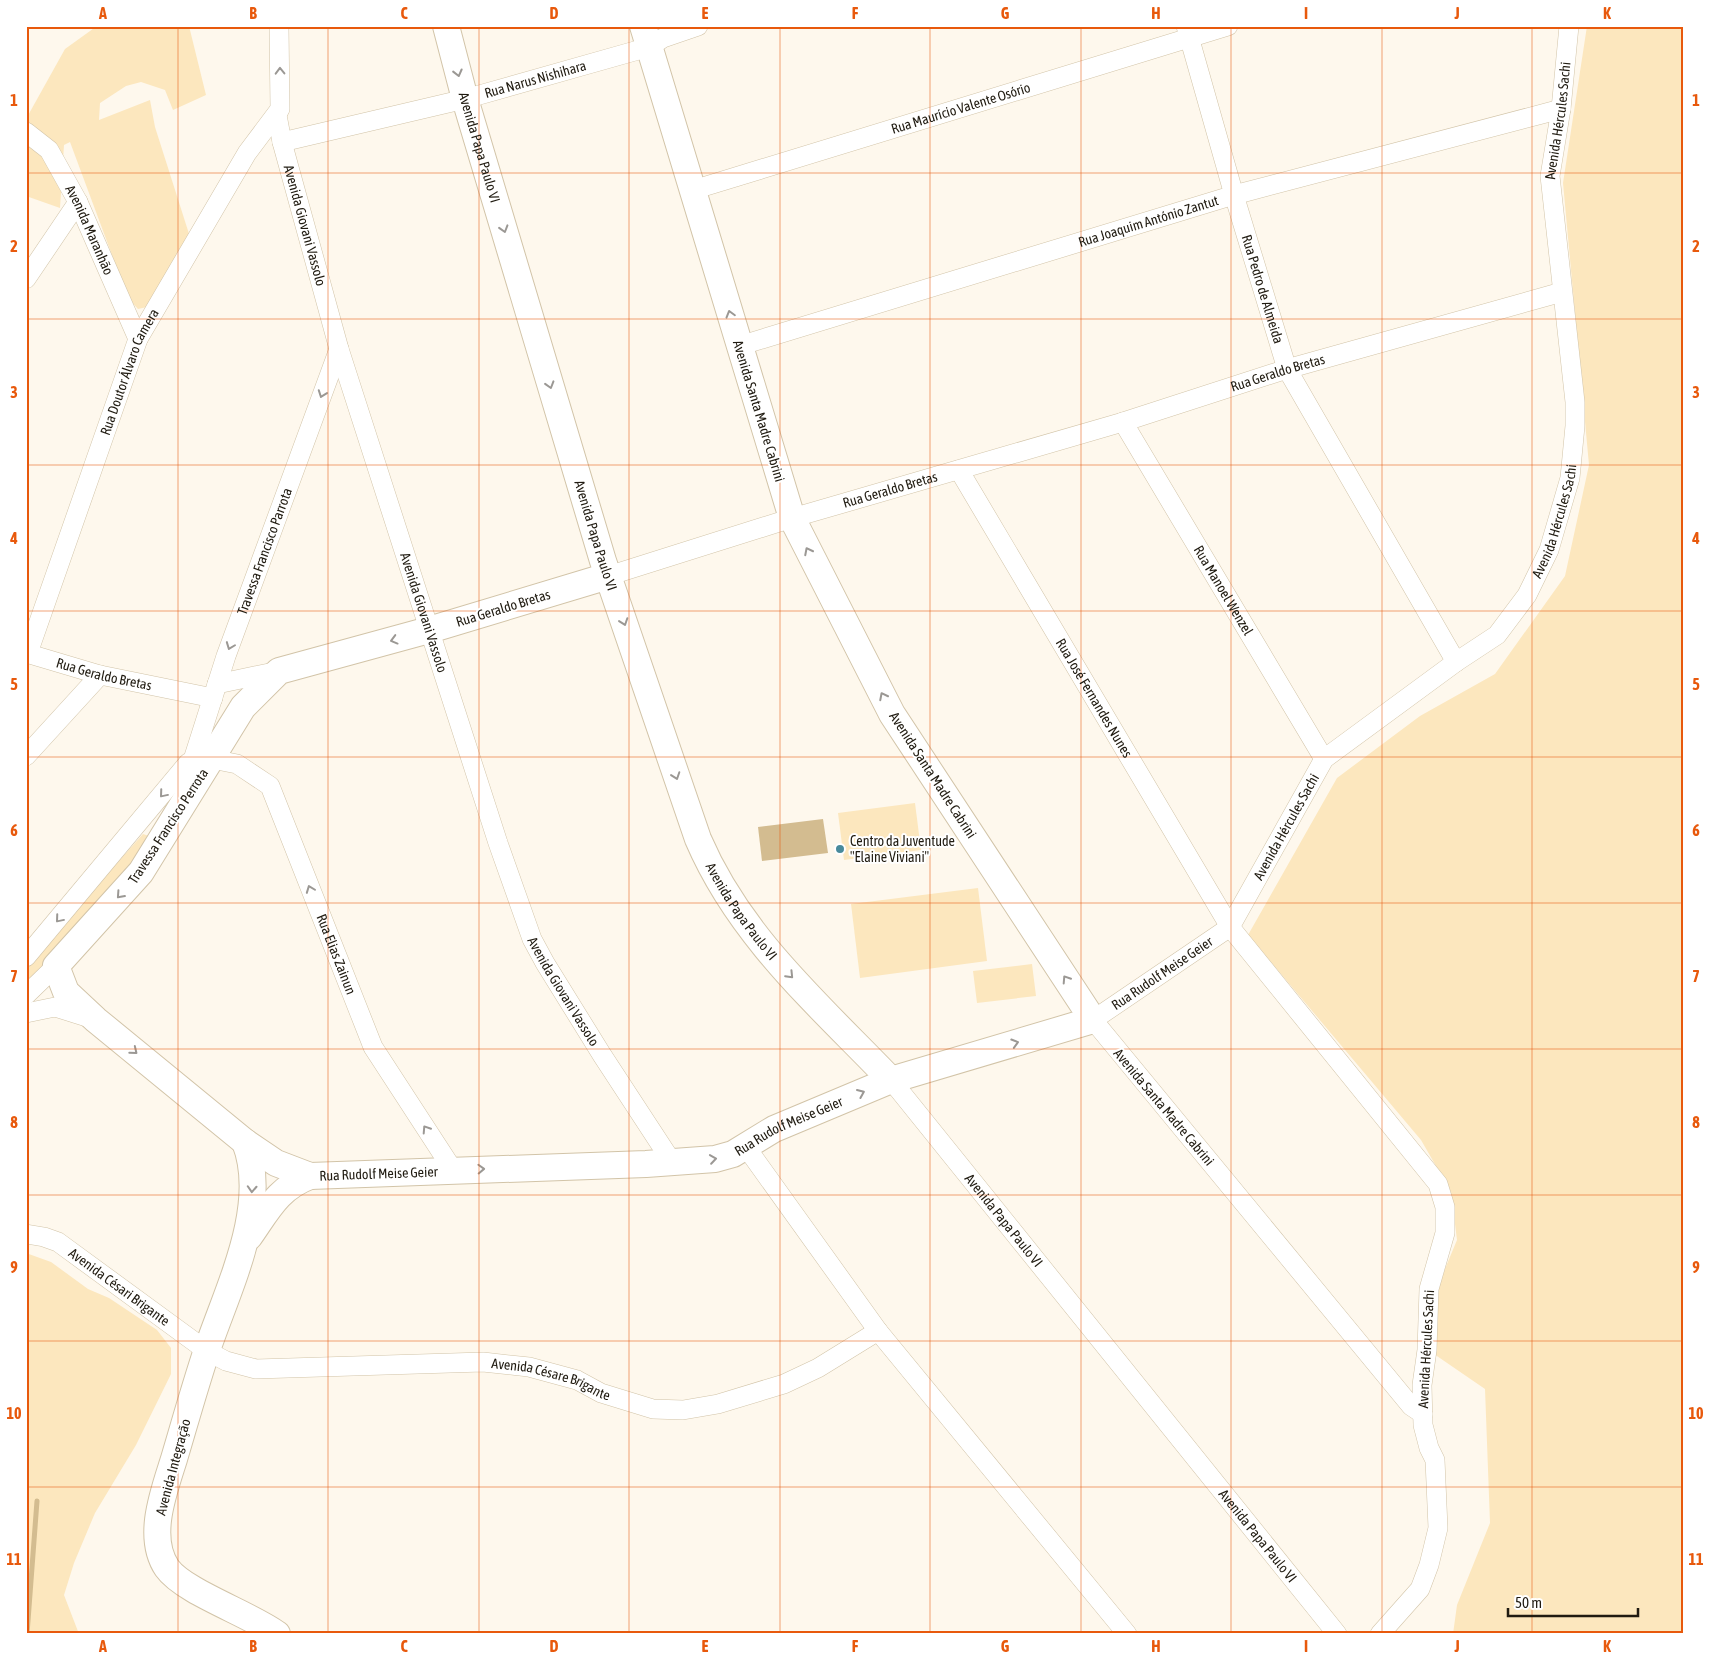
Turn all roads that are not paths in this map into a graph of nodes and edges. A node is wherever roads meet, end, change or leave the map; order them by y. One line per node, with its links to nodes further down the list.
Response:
1 (279, 26): 10 (street, Avenida Giovani Vassolo, one-way to 1)
2 (446, 26): 8 (main road, Avenida Papa Paulo VI, one-way to 8)
3 (698, 26): 7 (street, Rua Narus Nishihara)
4 (1228, 26): 6 (street, Rua Maurício Valente Osório)
5 (1569, 26): 9 (street, Avenida Hércules Sachi)
6 (1189, 31): 13 (street, Rua Maurício Valente Osório); 14 (street, Rua Pedro de Almeida)
7 (646, 36): 8 (street, Rua Narus Nishihara); 13 (main road, Avenida Santa Madre Cabrini)
8 (465, 99): 12 (street, Rua Narus Nishihara); 25 (main road, Avenida Papa Paulo VI, one-way to 25)
9 (1560, 109): 14 (street, Rua Joaquim António Zantut); 17 (street, Avenida Hércules Sachi)
10 (277, 115): 12 (street, Avenida Giovani Vassolo); 18 (street, Rua Doutor Álvaro Camera)
11 (27, 135): 15 (street, Avenida Maranhão)
12 (282, 142): 20 (street, Avenida Giovani Vassolo)
13 (693, 190): 19 (main road, Avenida Santa Madre Cabrini, one-way to 13)
14 (1234, 195): 19 (street, Rua Joaquim António Zantut); 21 (street, Rua Pedro de Almeida)
15 (78, 202): 16 (street); 18 (street, Avenida Maranhão)
16 (26, 279)
17 (1562, 292): 21 (street, Rua Geraldo Bretas); 28 (street, Avenida Hércules Sachi)
18 (138, 339): 27 (street, Rua Doutor Álvaro Camera)
19 (739, 346): 24 (main road, Avenida Santa Madre Cabrini)
20 (339, 349): 26 (street, Avenida Giovani Vassolo); 31 (street, Travessa Francisco Parrota, one-way to 31)
21 (1287, 369): 22 (street, Rua Geraldo Bretas); 28 (street, Rua Pedro de Almeida)
22 (1123, 422): 23 (street, Rua Geraldo Bretas); 34 (street, Rua Manoel Wenzel)
23 (959, 470): 24 (street, Rua Geraldo Bretas); 35 (street, Rua José Fernandes Nunes)
24 (792, 518): 25 (street, Rua Geraldo Bretas); 41 (main road, Avenida Santa Madre Cabrini, one-way to 24)
25 (608, 576): 26 (main road, Rua Geraldo Bretas); 42 (main road, Avenida Papa Paulo VI, one-way to 42)
26 (430, 630): 29 (main road, Rua Geraldo Bretas, one-way to 29); 45 (street, Avenida Giovani Vassolo)
27 (27, 653): 30 (street, Rua Geraldo Bretas)
28 (1456, 662): 34 (street, Avenida Hércules Sachi)
29 (279, 671): 31 (street, Rua Geraldo Bretas); 33 (main road, Travessa Francisco Perrota)
30 (100, 675): 31 (street, Rua Geraldo Bretas); 32 (street)
31 (215, 691): 33 (street, Travessa Francisco Parrota)
32 (26, 756)
33 (203, 758): 36 (street, Travessa Francisco Perrota, one-way to 36); 37 (main road, Travessa Francisco Perrota, one-way to 37); 46 (street, Rua Elias Zainun, one-way to 33)
34 (1324, 759): 35 (street, Avenida Hércules Sachi)
35 (1230, 927): 41 (street, Rua Rudolf Meise Geier); 52 (street, Avenida Hércules Sachi)
36 (26, 957)
37 (56, 966): 38 (street, Travessa Francisco Perrota); 40 (main road)
38 (26, 995)
39 (26, 1013): 40 (street)
40 (96, 1020): 43 (main road, one-way to 43)
41 (1093, 1020): 42 (main road, Rua Rudolf Meise Geier, one-way to 41); 52 (street, Avenida Santa Madre Cabrini)
42 (891, 1080): 44 (main road, Rua Rudolf Meise Geier, one-way to 42); 55 (street, Avenida Papa Paulo VI)
43 (245, 1142): 47 (main road); 49 (main road, Avenida Integração, one-way to 49)
44 (746, 1147): 45 (main road, Rua Rudolf Meise Geier, one-way to 44); 50 (street)
45 (672, 1162): 46 (main road, Rua Rudolf Meise Geier, one-way to 45)
46 (453, 1170): 47 (main road, Rua Rudolf Meise Geier)
47 (310, 1176): 49 (main road, Avenida Integração)
48 (26, 1234): 51 (street, Avenida Césari Brigante)
49 (244, 1244): 51 (main road, Avenida Integração)
50 (878, 1331): 51 (street, Avenida Césare Brigante); 54 (street)
51 (207, 1351): 53 (main road, Avenida Integração)
52 (1423, 1414): 56 (street, Avenida Hércules Sachi)
53 (277, 1634)
54 (1127, 1634)
55 (1337, 1634)
56 (1380, 1634)

